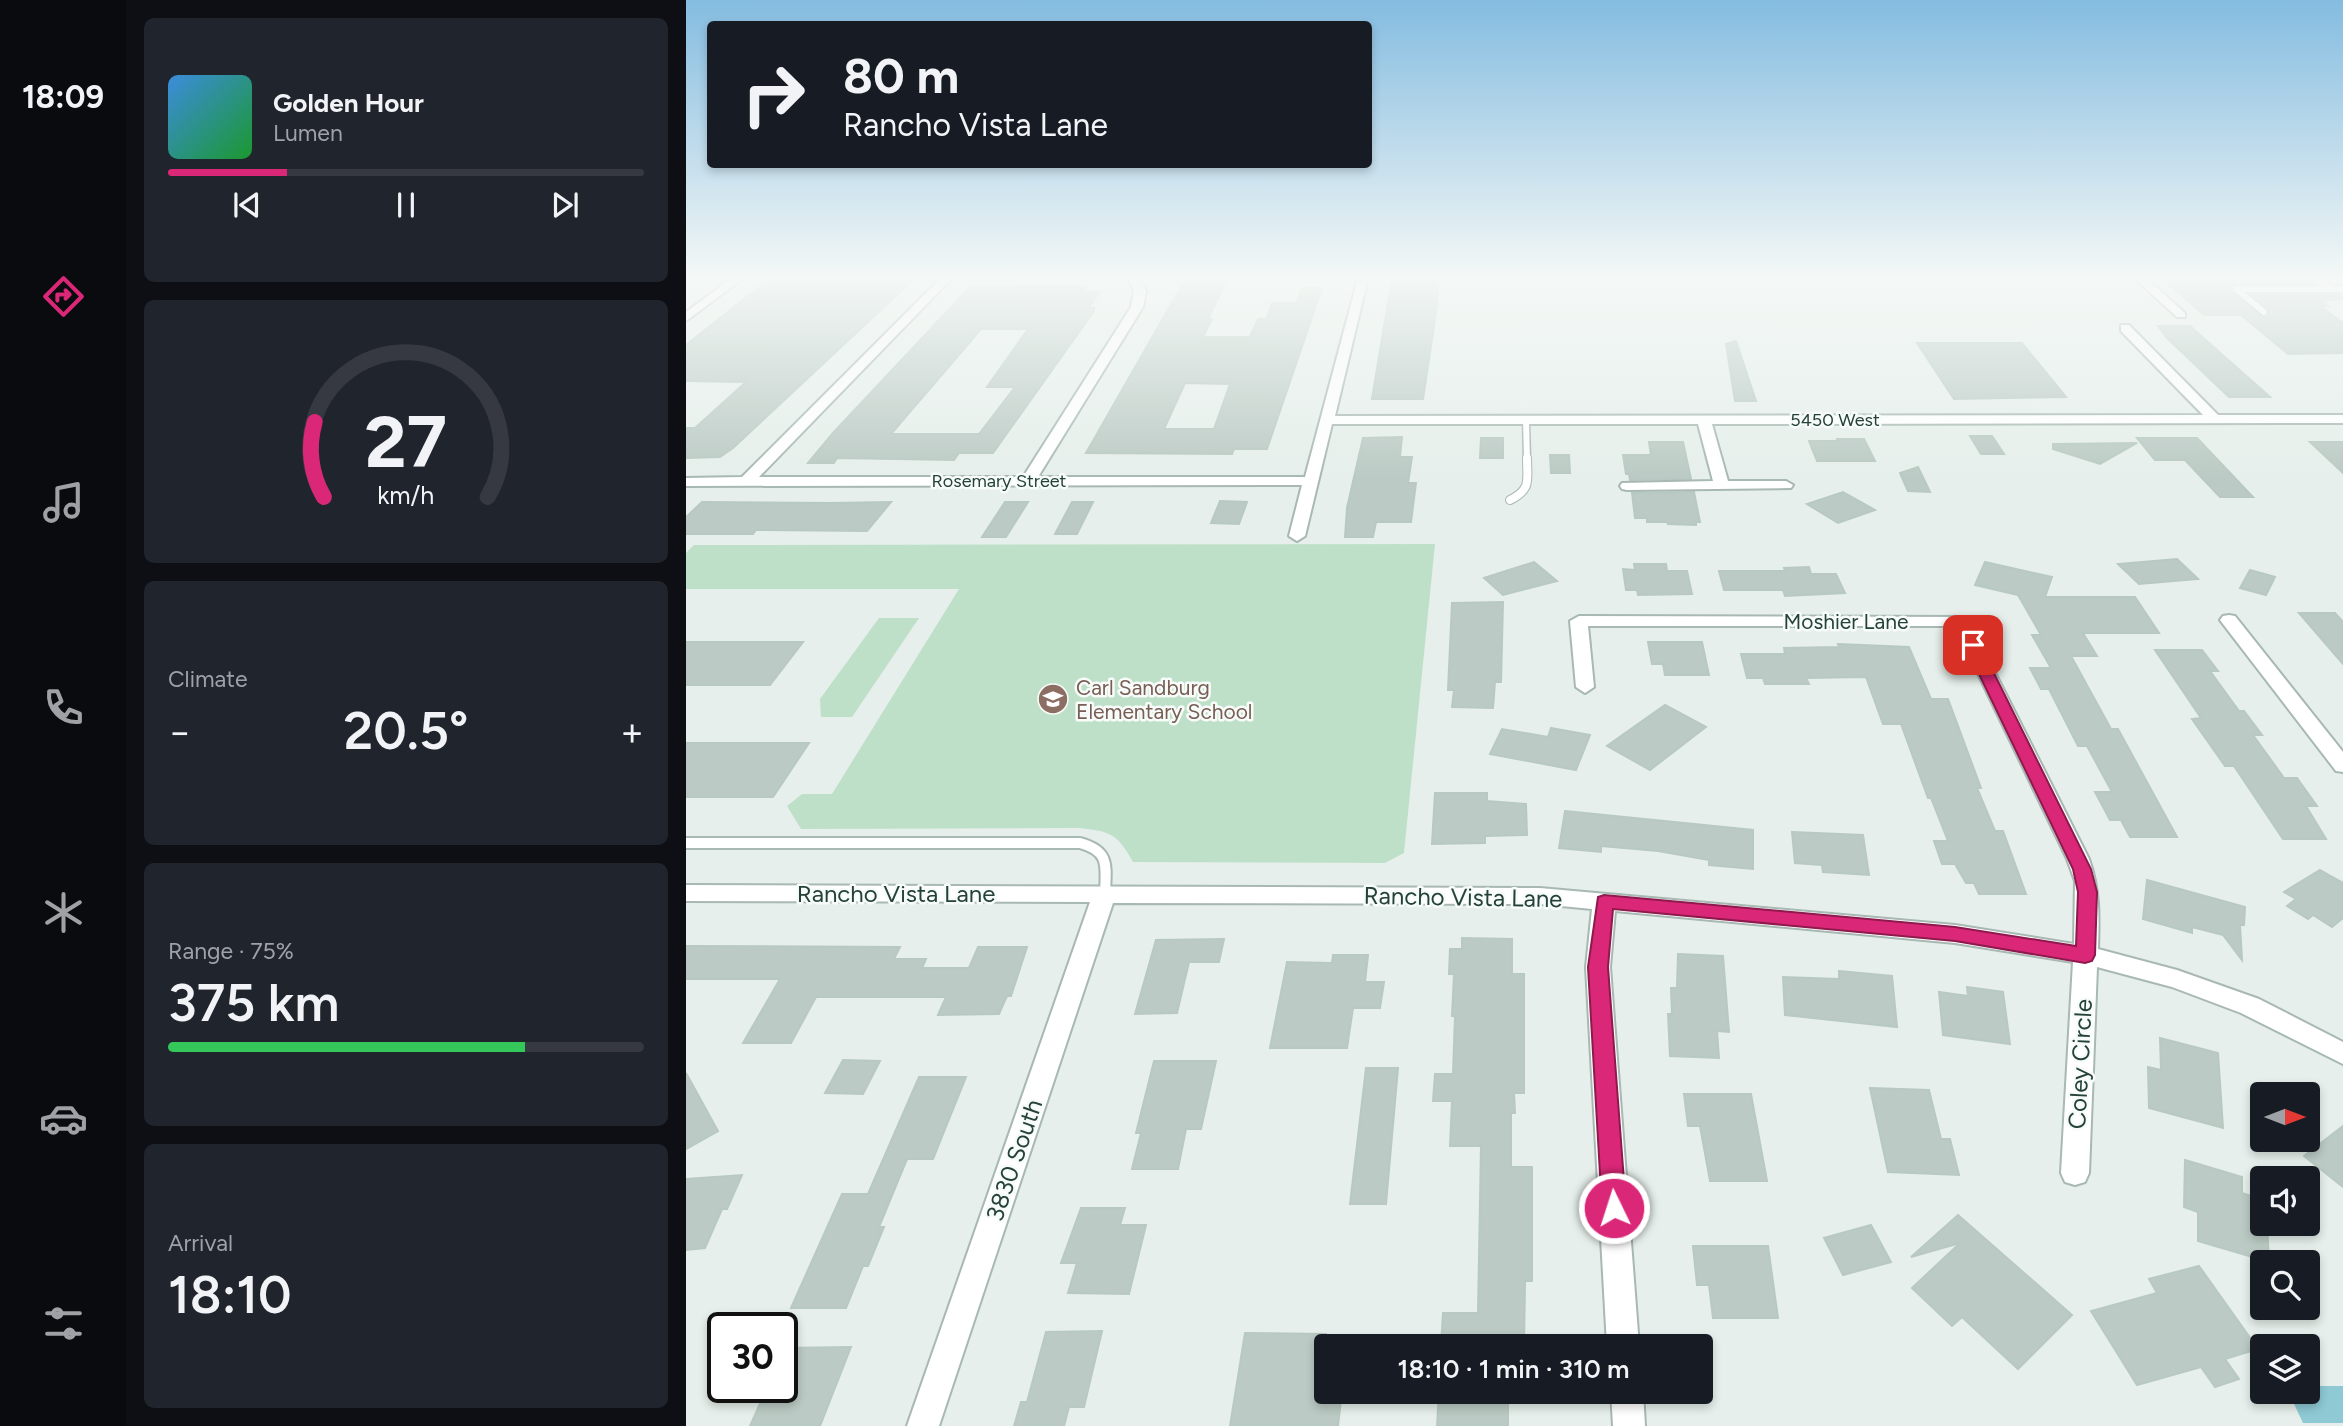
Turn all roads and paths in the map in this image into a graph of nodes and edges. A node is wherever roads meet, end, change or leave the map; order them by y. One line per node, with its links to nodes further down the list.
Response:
1 (881, 345): 13 (street)
2 (1113, 345): 10 (street)
3 (1346, 345): 7 (street)
4 (2141, 345): 5 (street)
5 (2215, 419): 6 (street, 5450 West); 9 (street, 5450 West)
6 (2343, 419)
7 (1327, 420): 8 (street, 5450 West); 11 (street)
8 (1526, 420): 9 (street, 5450 West); 17 (lane)
9 (1704, 420): 14 (street)
10 (1028, 481): 11 (street, Rosemary Street); 13 (street, Rosemary Street)
11 (1311, 481): 18 (street)
12 (686, 482): 13 (street, Rosemary Street)
13 (746, 482)
14 (1722, 485): 15 (street); 16 (street)
15 (1786, 485)
16 (1627, 486)
17 (1510, 500)
18 (1297, 536)
19 (2229, 620): 21 (street)
20 (1585, 687): 26 (street, Moshier Lane)
21 (2343, 766)
22 (686, 843): 24 (lane)
23 (686, 892): 24 (street, Rancho Vista Lane)
24 (1105, 893): 25 (street, Rancho Vista Lane); 31 (street, 3830 South)
25 (1604, 901): 26 (street, Rancho Vista Lane); 29 (street)
26 (2085, 955): 27 (street, Rancho Vista Lane); 28 (street, Coley Circle)
27 (2343, 1054)
28 (2076, 1173)
29 (1622, 1334)
30 (1627, 1404): 32 (street)
31 (923, 1426)
32 (1629, 1426)

